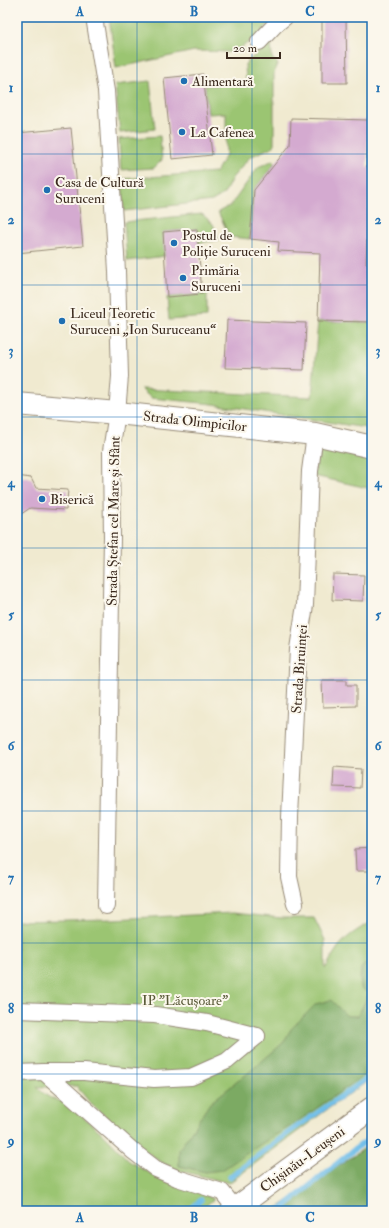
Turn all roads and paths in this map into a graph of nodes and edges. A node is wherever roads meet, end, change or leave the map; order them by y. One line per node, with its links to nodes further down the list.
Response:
1 (94, 17): 5 (street, Strada Ștefan cel Mare și Sfânt)
2 (285, 17): 3 (street)
3 (259, 42)
4 (17, 404): 5 (main road, Strada Olimpicilor)
5 (117, 413): 6 (main road, Strada Olimpicilor); 9 (street, Strada Ștefan cel Mare și Sfânt)
6 (315, 434): 7 (main road, Strada Olimpicilor); 8 (street, Strada Biruinței)
7 (372, 447)
8 (295, 904)
9 (106, 906)
10 (17, 1010): 11 (street)
11 (44, 1072): 12 (street); 14 (street)
12 (17, 1073)
13 (372, 1108): 14 (main road, Chișinău-Leușeni)
14 (233, 1210)

